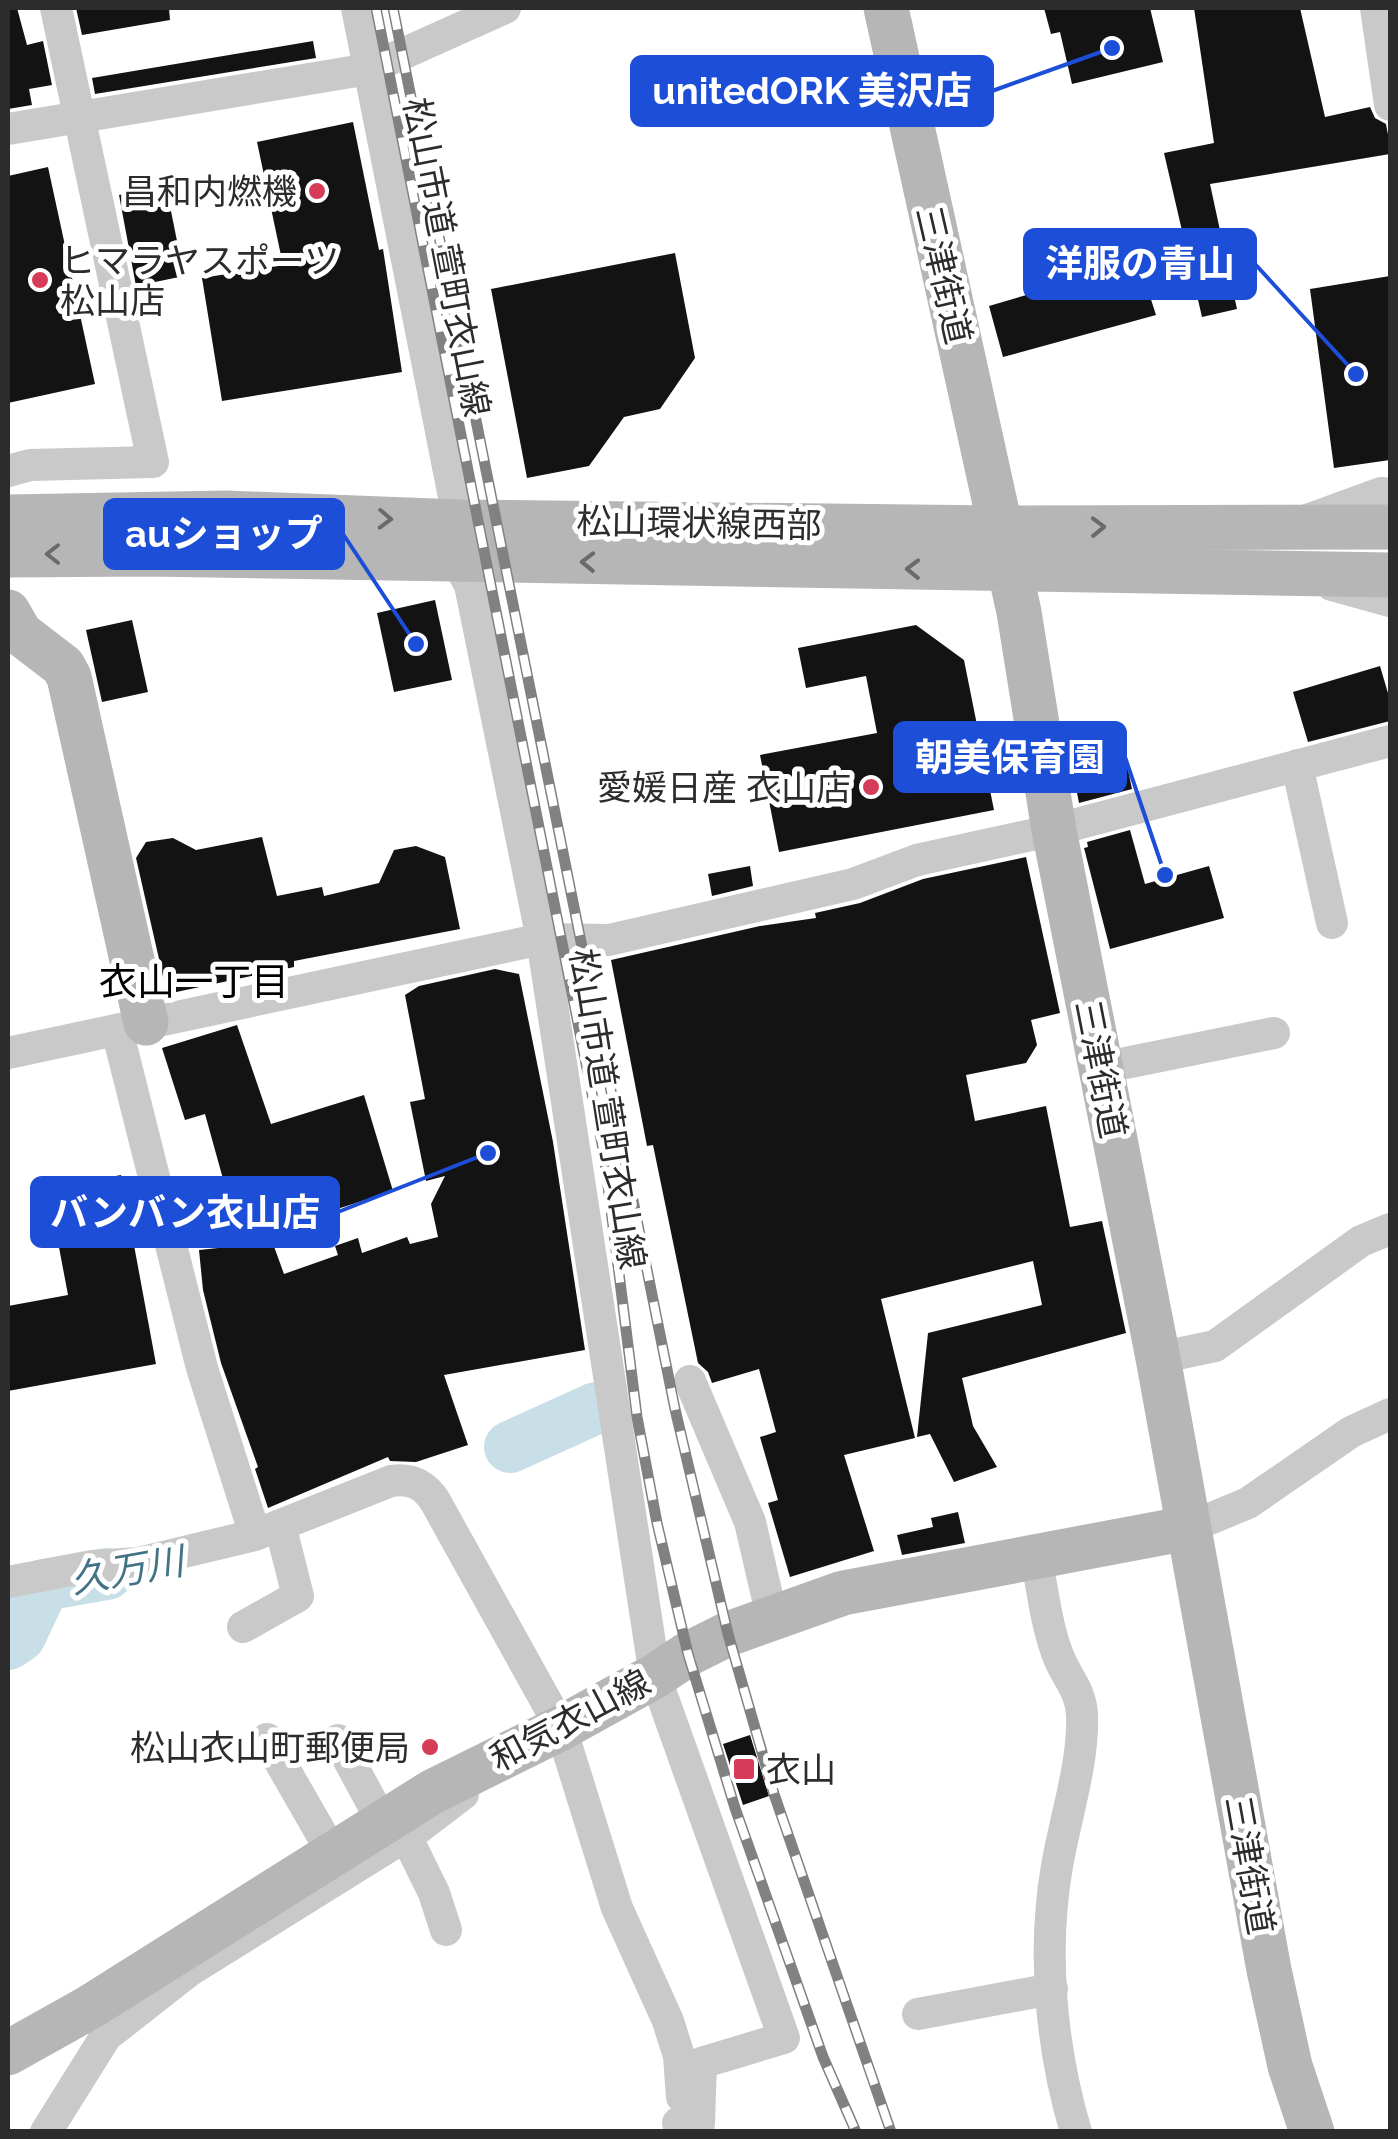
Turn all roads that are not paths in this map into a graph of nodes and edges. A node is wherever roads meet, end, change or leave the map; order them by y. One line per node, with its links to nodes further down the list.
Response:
1 (56, 8): 9 (street)
2 (357, 8): 7 (street, 松山市道 萱町衣山線)
3 (506, 8): 7 (street)
4 (886, 8): 16 (street, 三津街道)
5 (1376, 8): 6 (street)
6 (1387, 54): 8 (street)
7 (369, 69): 9 (street); 17 (street, 松山市道 萱町衣山線)
8 (1390, 104)
9 (80, 118): 10 (street); 11 (street)
10 (8, 129)
11 (8, 471)
12 (1390, 494): 14 (street)
13 (8, 517): 17 (street, 松山環状線西部, one-way to 17)
14 (1293, 524): 15 (street, 松山環状線西部); 16 (street, 松山環状線西部, one-way to 14)
15 (1390, 527)
16 (1000, 528): 17 (street, 松山環状線西部); 19 (street, 三津街道)
17 (458, 541): 18 (street, 松山環状線西部, one-way to 18); 19 (street, 松山環状線西部, one-way to 17); 28 (street, 松山市道 萱町衣山線)
18 (8, 554)
19 (1011, 571): 20 (street, 松山環状線西部); 26 (street, 三津街道)
20 (1297, 575): 21 (street, 松山環状線西部); 22 (street)
21 (1390, 575)
22 (1390, 602)
23 (8, 612): 29 (street)
24 (1390, 741): 25 (street)
25 (1297, 765): 26 (street); 27 (street)
26 (1054, 830): 28 (street); 32 (street, 三津街道)
27 (1332, 923)
28 (542, 939): 29 (street); 43 (street, 松山市道 萱町衣山線)
29 (131, 1027): 31 (street); 38 (street)
30 (1274, 1034): 32 (street)
31 (8, 1054)
32 (1101, 1068): 34 (street, 三津街道)
33 (1390, 1229): 34 (street)
34 (1158, 1358): 37 (street, 三津街道)
35 (690, 1381): 41 (street)
36 (1390, 1414): 37 (street)
37 (1188, 1528): 39 (street, 和気衣山線); 56 (street, 三津街道)
38 (268, 1530): 40 (street); 42 (street); 44 (street)
39 (1036, 1556): 41 (street, 和気衣山線); 50 (street)
40 (8, 1582)
41 (772, 1617): 43 (street, 和気衣山線)
42 (243, 1627)
43 (656, 1676): 44 (street, 和気衣山線); 53 (street, 松山市道 萱町衣山線)
44 (561, 1728): 47 (street, 和気衣山線); 53 (street)
45 (267, 1739): 48 (street)
46 (338, 1740): 47 (street)
47 (395, 1829): 48 (street, 和気衣山線); 49 (street); 54 (street)
48 (333, 1854): 52 (street, 和気衣山線)
49 (446, 1930)
50 (1052, 1989): 51 (street); 55 (street)
51 (918, 2014)
52 (8, 2053)
53 (677, 2129)
54 (46, 2132)
55 (1076, 2132)
56 (1312, 2132)

